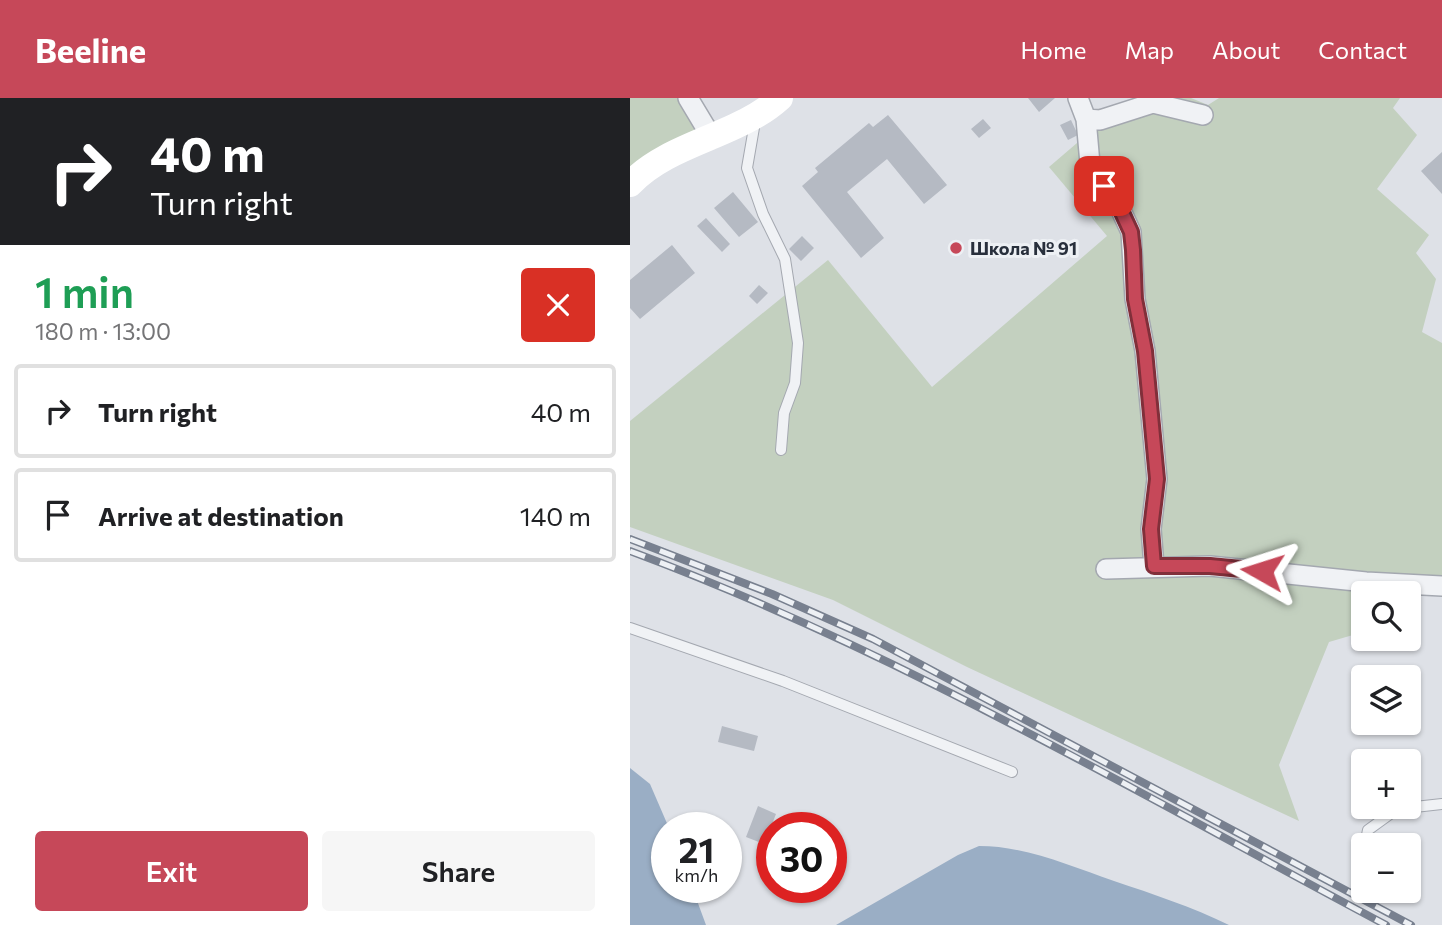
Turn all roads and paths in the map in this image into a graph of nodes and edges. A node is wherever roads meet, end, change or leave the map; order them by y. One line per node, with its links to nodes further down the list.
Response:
1 (688, 98): 7 (street)
2 (780, 98): 5 (street)
3 (1078, 98): 6 (street)
4 (1203, 115): 6 (street)
5 (756, 118): 7 (street); 9 (lane)
6 (1086, 119): 10 (street)
7 (712, 138): 8 (street)
8 (630, 184)
9 (781, 450)
10 (1154, 566): 11 (street); 12 (street)
11 (1106, 569)
12 (1442, 586)
13 (630, 628): 14 (lane)
14 (1012, 772)
15 (1442, 804): 16 (lane)
16 (1367, 833)

